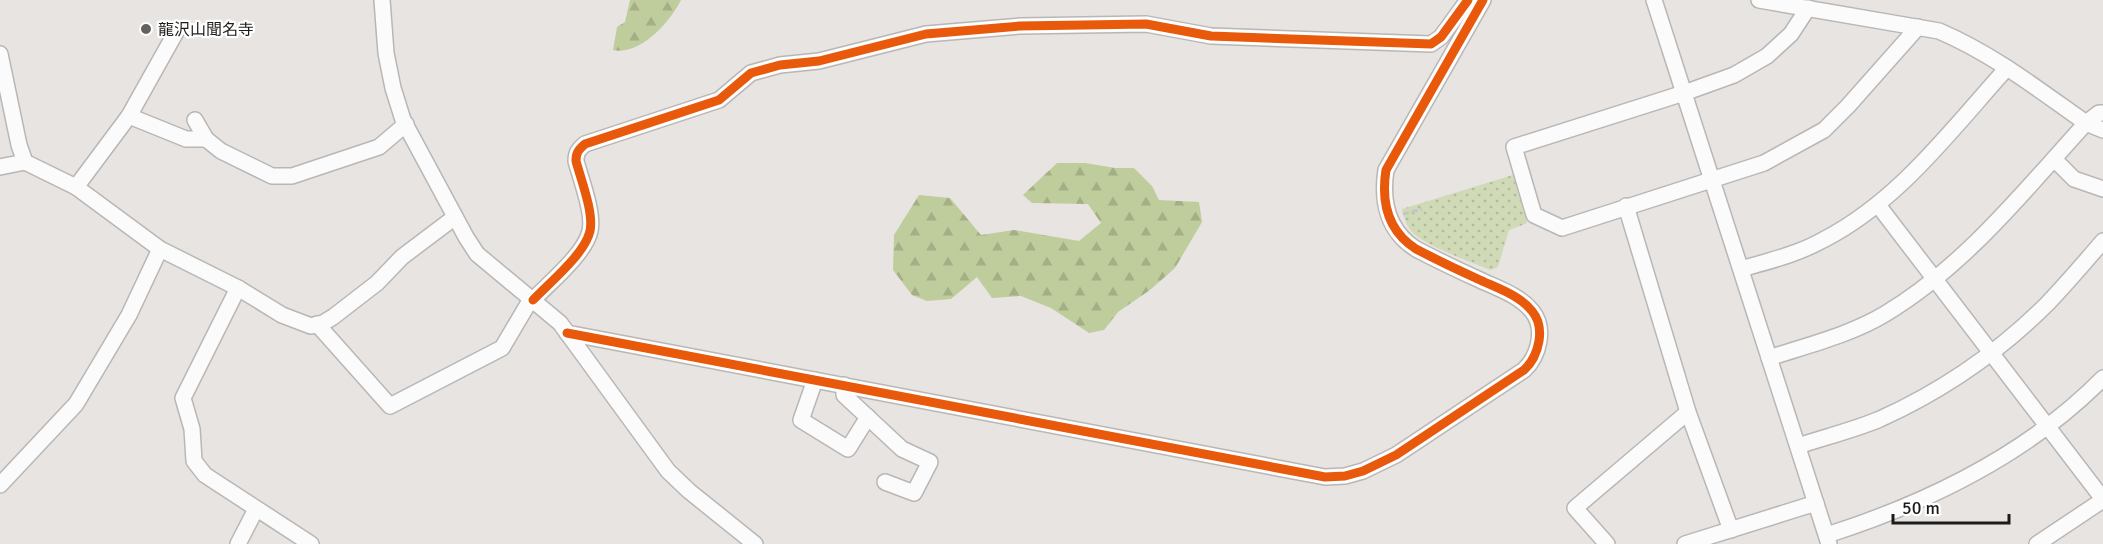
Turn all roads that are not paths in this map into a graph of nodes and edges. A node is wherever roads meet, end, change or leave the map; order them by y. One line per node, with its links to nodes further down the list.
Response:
1 (382, 0): 16 (street)
2 (1468, 0): 33 (street)
3 (1483, 0): 40 (street)
4 (1654, 0): 11 (street)
5 (1759, 0): 6 (street)
6 (1808, 8): 7 (street); 11 (street)
7 (1918, 27): 10 (street); 22 (street)
8 (176, 32): 13 (street)
9 (0, 54): 20 (street)
10 (2007, 68): 15 (street); 26 (street)
11 (1684, 93): 22 (street); 25 (street)
12 (2103, 113): 15 (street)
13 (129, 116): 18 (street); 23 (street)
14 (195, 120): 18 (street)
15 (2086, 123): 17 (street); 19 (street)
16 (406, 124): 18 (street); 27 (street)
17 (2103, 130)
18 (206, 139)
19 (2054, 159): 24 (street); 31 (street)
20 (25, 162): 21 (street); 23 (street)
21 (0, 167)
22 (1712, 179): 25 (street); 30 (street)
23 (76, 187): 29 (street)
24 (2103, 189)
25 (1626, 206): 41 (street)
26 (1878, 206): 30 (street); 31 (street)
27 (455, 218): 33 (street); 34 (street)
28 (2103, 241): 36 (street)
29 (160, 249): 32 (street); 46 (street)
30 (1741, 269): 37 (street)
31 (1935, 280): 36 (street); 37 (street)
32 (238, 288): 34 (street); 49 (street)
33 (532, 300): 34 (street); 35 (street)
34 (317, 324)
35 (567, 333): 39 (street); 55 (street)
36 (1990, 352): 43 (street); 44 (street)
37 (1770, 358): 44 (street)
38 (2103, 378): 43 (street)
39 (815, 380): 40 (street); 42 (street)
40 (844, 385): 42 (street)
41 (1688, 412): 50 (street); 56 (street)
42 (868, 417): 45 (street)
43 (2047, 426): 47 (street); 51 (street)
44 (1798, 446): 48 (street)
45 (885, 482)
46 (0, 485)
47 (2103, 499): 52 (street)
48 (1816, 503): 50 (street); 51 (street)
49 (256, 509): 53 (street); 54 (street)
50 (1731, 530): 57 (street)
51 (1828, 540)
52 (2047, 542)
53 (238, 544)
54 (311, 544)
55 (755, 544)
56 (1607, 544)
57 (1685, 544)

